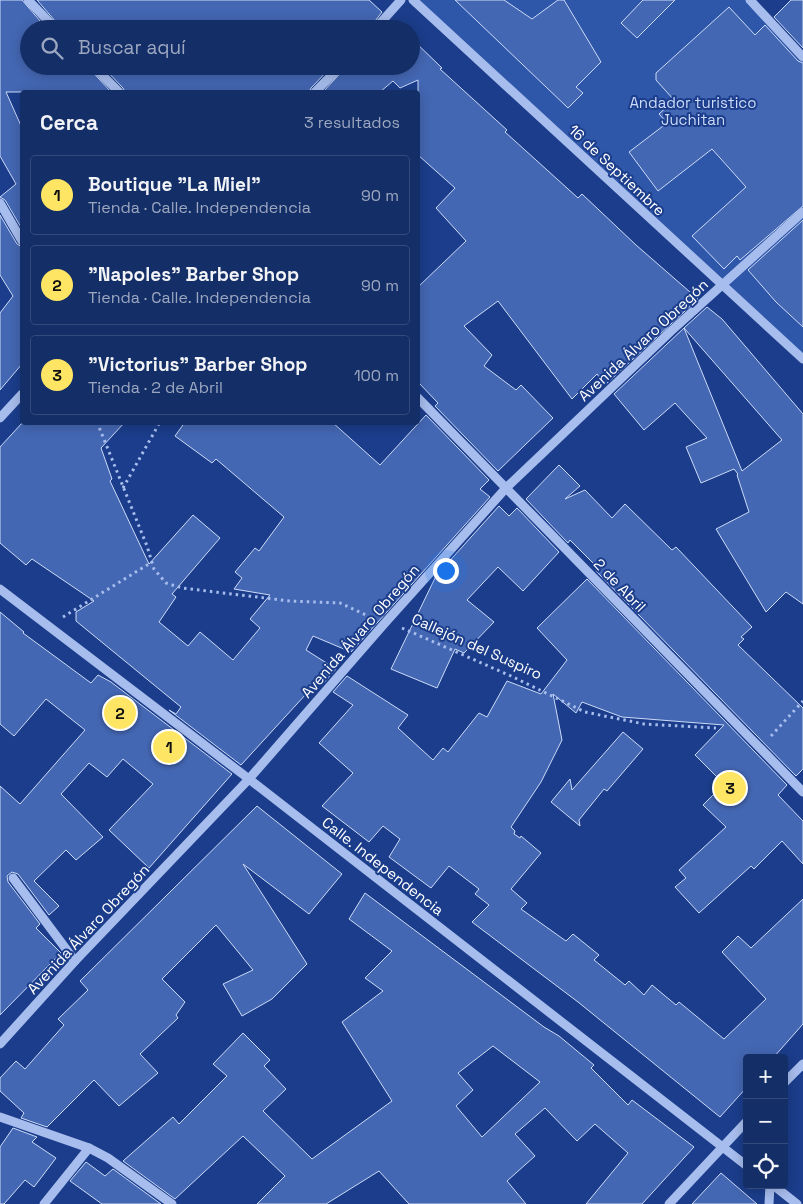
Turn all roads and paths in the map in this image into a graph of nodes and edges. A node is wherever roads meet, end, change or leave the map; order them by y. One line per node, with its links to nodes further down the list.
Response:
1 (28, 0): 5 (street)
2 (401, 0): 6 (street)
3 (414, 0): 15 (street, 16 de Septiembre)
4 (750, 0): 7 (street)
5 (47, 20)
6 (383, 20)
7 (803, 57)
8 (102, 75): 10 (street)
9 (332, 75): 11 (street)
10 (117, 90)
11 (317, 90)
12 (0, 203): 14 (street)
13 (803, 212): 15 (street, Avenida Álvaro Obregón)
14 (20, 238)
15 (721, 286): 16 (street, 16 de Septiembre); 23 (street, Avenida Álvaro Obregón)
16 (803, 359)
17 (20, 396): 19 (street)
18 (420, 400): 23 (street, 2 de Abril)
19 (0, 418)
20 (98, 425): 22 (path, Callejón del Suspiro)
21 (158, 425): 22 (path)
22 (122, 488): 24 (path, Callejón del Suspiro)
23 (506, 488): 26 (street, Avenida Álvaro Obregón); 29 (street, 2 de Abril)
24 (152, 562): 26 (path, Callejón del Suspiro); 27 (path)
25 (0, 589): 27 (street, Calle. Independencia)
26 (384, 624): 29 (path, Callejón del Suspiro); 31 (street, Avenida Álvaro Obregón)
27 (49, 626): 31 (street, Calle. Independencia)
28 (803, 701): 30 (path)
29 (742, 729): 30 (street, 2 de Abril)
30 (760, 748): 32 (street, 2 de Abril)
31 (249, 779): 34 (street, Avenida Álvaro Obregón); 40 (street, Calle. Independencia)
32 (803, 792)
33 (13, 878): 34 (street)
34 (75, 961): 35 (street, Avenida Álvaro Obregón)
35 (0, 1044)
36 (803, 1064): 37 (street)
37 (788, 1079)
38 (0, 1117): 41 (street)
39 (743, 1125): 40 (street)
40 (721, 1147): 42 (street, Calle. Independencia); 47 (street)
41 (89, 1148): 45 (street); 46 (street)
42 (743, 1163)
43 (771, 1189): 48 (street)
44 (777, 1189): 49 (street)
45 (44, 1204)
46 (172, 1204)
47 (669, 1204)
48 (769, 1204)
49 (797, 1204)

